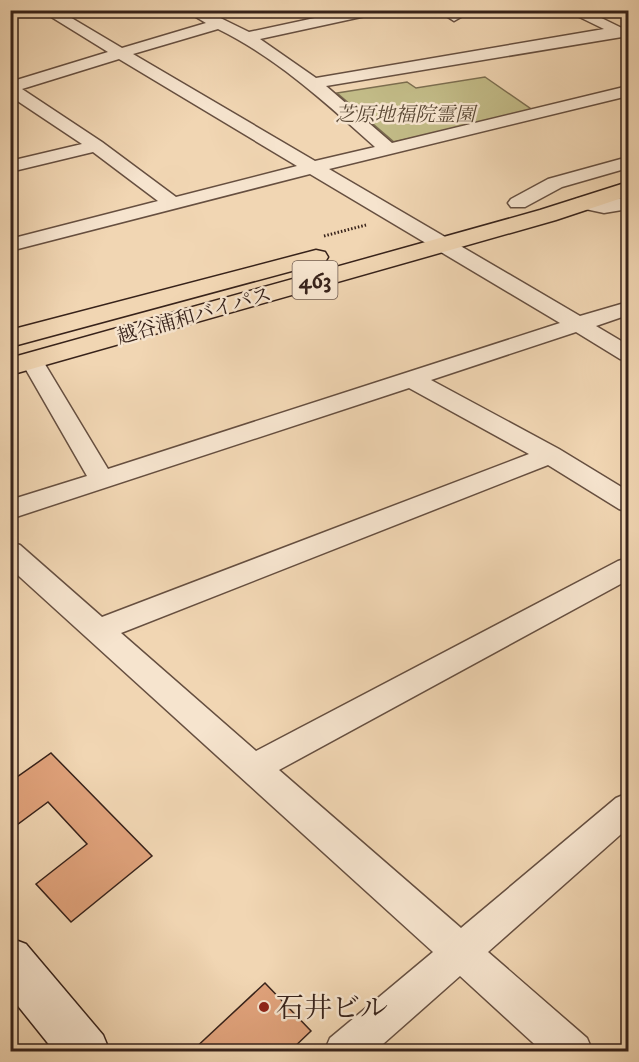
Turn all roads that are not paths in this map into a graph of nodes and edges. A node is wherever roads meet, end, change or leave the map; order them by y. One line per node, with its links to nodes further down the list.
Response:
1 (47, 10): 8 (street)
2 (191, 10): 5 (street)
3 (375, 10): 7 (street)
4 (572, 10): 6 (street)
5 (217, 24): 7 (street); 8 (street)
6 (625, 33): 9 (street)
7 (247, 38): 9 (street)
8 (122, 54): 10 (street); 16 (street)
9 (313, 83): 13 (street)
10 (10, 88): 12 (street)
11 (628, 91): 13 (street)
12 (96, 146): 15 (street); 18 (street)
13 (389, 150): 16 (street)
14 (628, 162): 19 (street)
15 (10, 167)
16 (310, 168): 18 (street); 20 (street)
17 (622, 188): 19 (highway, 越谷浦和バイパス / 463); 22 (highway, 越谷浦和バイパス / 463)
18 (173, 203): 21 (street)
19 (518, 203): 20 (highway, 越谷浦和バイパス / 463)
20 (417, 229): 22 (street); 25 (highway, 越谷浦和バイパス / 463)
21 (10, 245)
22 (443, 245): 24 (street); 27 (highway, 越谷浦和バイパス / 463)
23 (628, 308): 24 (street)
24 (578, 324): 26 (street); 28 (street)
25 (13, 334)
26 (628, 354)
27 (21, 364): 30 (street)
28 (409, 378): 29 (street); 30 (street)
29 (550, 455): 31 (street); 35 (street)
30 (102, 480): 32 (street)
31 (628, 503)
32 (10, 510)
33 (10, 552): 35 (street)
34 (628, 568): 36 (street)
35 (99, 630): 36 (street)
36 (254, 768): 38 (street)
37 (628, 808): 38 (street)
38 (461, 950): 41 (street); 42 (street)
39 (10, 960): 40 (street)
40 (74, 1047)
41 (344, 1052)
42 (573, 1052)

